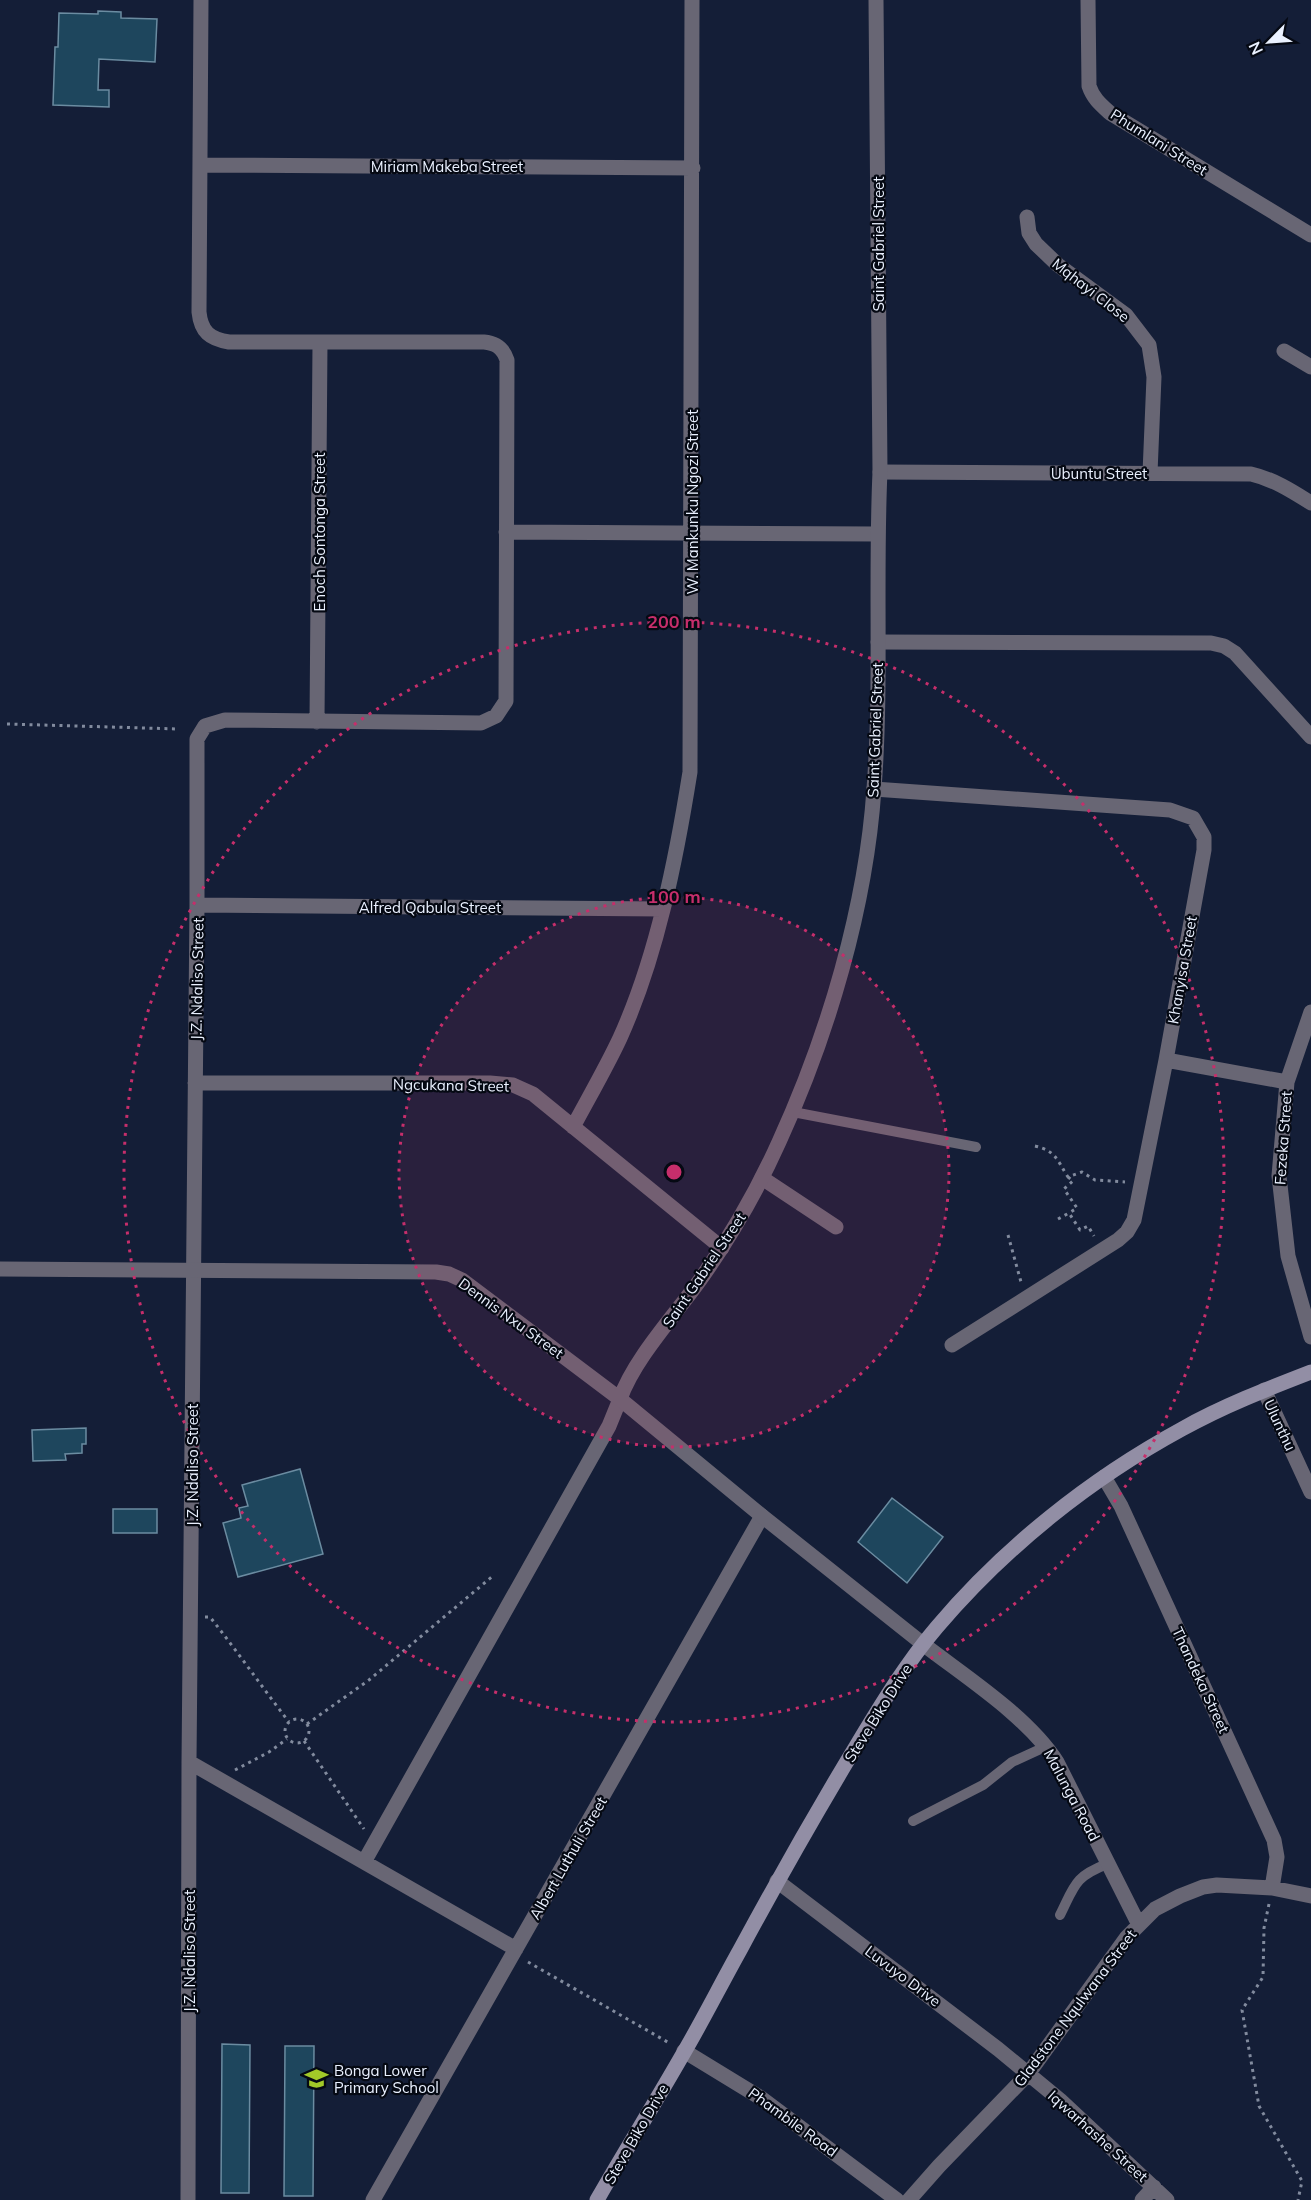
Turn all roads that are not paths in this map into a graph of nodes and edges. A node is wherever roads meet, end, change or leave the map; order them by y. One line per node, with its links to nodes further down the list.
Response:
1 (201, 0): 5 (street)
2 (692, 0): 6 (street, W. Mankunku Ngozi Street)
3 (876, 0): 12 (street, Saint Gabriel Street)
4 (1088, 0): 8 (street, Phumlani Street)
5 (201, 165): 6 (street, Miriam Makeba Street); 9 (street)
6 (693, 168): 16 (street, W. Mankunku Ngozi Street)
7 (1027, 217): 13 (street, Mqhayi Close)
8 (1311, 235)
9 (320, 343): 15 (street); 19 (street, Enoch Sontonga Street)
10 (1284, 351): 11 (street)
11 (1311, 367)
12 (880, 472): 13 (street, Ubuntu Street); 17 (street, Saint Gabriel Street)
13 (1150, 473): 14 (street, Ubuntu Street)
14 (1311, 502)
15 (506, 532): 16 (street); 19 (street)
16 (692, 534): 17 (street); 23 (street, W. Mankunku Ngozi Street)
17 (877, 534): 18 (street, Saint Gabriel Street)
18 (878, 642): 20 (street); 21 (street, Saint Gabriel Street)
19 (317, 722): 22 (street, J.Z. Ndaliso Street)
20 (1311, 737)
21 (874, 789): 25 (street, Khanyisa Street); 28 (street, Saint Gabriel Street)
22 (197, 905): 23 (street, Alfred Qabula Street); 27 (street, J.Z. Ndaliso Street)
23 (663, 909): 29 (street, W. Mankunku Ngozi Street)
24 (1311, 1012): 26 (street, Fezeka Street)
25 (1167, 1060): 26 (street); 37 (street, Khanyisa Street)
26 (1287, 1082): 36 (street, Fezeka Street)
27 (195, 1083): 29 (street, Ngcukana Street); 35 (street, J.Z. Ndaliso Street)
28 (793, 1112): 30 (lane); 31 (street, Saint Gabriel Street)
29 (573, 1127): 33 (street, Ngcukana Street)
30 (976, 1147)
31 (762, 1178): 32 (street); 33 (street, Saint Gabriel Street)
32 (836, 1227)
33 (722, 1248): 40 (street, Saint Gabriel Street)
34 (0, 1269): 35 (street, Dennis Nxu Street)
35 (193, 1269): 40 (street, Dennis Nxu Street); 46 (street, J.Z. Ndaliso Street)
36 (1311, 1337)
37 (951, 1345)
38 (1311, 1372): 39 (main road, Steve Biko Drive)
39 (1264, 1390): 41 (main road, Steve Biko Drive); 42 (street, Ulunthu)
40 (620, 1399): 43 (street, Dennis Nxu Street); 48 (street, Saint Gabriel Street)
41 (1104, 1477): 44 (main road, Steve Biko Drive); 51 (street, Thandeka Street)
42 (1311, 1492)
43 (762, 1516): 44 (street, Dennis Nxu Street); 55 (street, Albert Luthuli Street)
44 (923, 1644): 45 (street, Malunga Road); 50 (main road, Steve Biko Drive)
45 (1047, 1746): 47 (lane); 49 (street, Malunga Road)
46 (189, 1762): 48 (street); 60 (street, J.Z. Ndaliso Street)
47 (913, 1821)
48 (364, 1862): 55 (street)
49 (1107, 1863): 53 (lane); 54 (street, Malunga Road)
50 (777, 1881): 56 (main road, Steve Biko Drive); 57 (street, Luvuyo Drive)
51 (1272, 1887): 52 (street, Gladstone Nqulwana Street); 54 (street, Gladstone Nqulwana Street)
52 (1311, 1896)
53 (1060, 1915)
54 (1138, 1923): 57 (street, Gladstone Nqulwana Street)
55 (520, 1955): 61 (street, Albert Luthuli Street)
56 (678, 2048): 59 (main road, Steve Biko Drive); 62 (street, Phambile Road)
57 (1028, 2074): 58 (street, Iqwarhashe Street); 63 (street, Gladstone Nqulwana Street)
58 (1154, 2187): 64 (street); 65 (street, Iqwarhashe Street)
59 (600, 2199)
60 (188, 2200)
61 (373, 2200)
62 (897, 2200)
63 (909, 2200)
64 (1142, 2200)
65 (1167, 2200)

